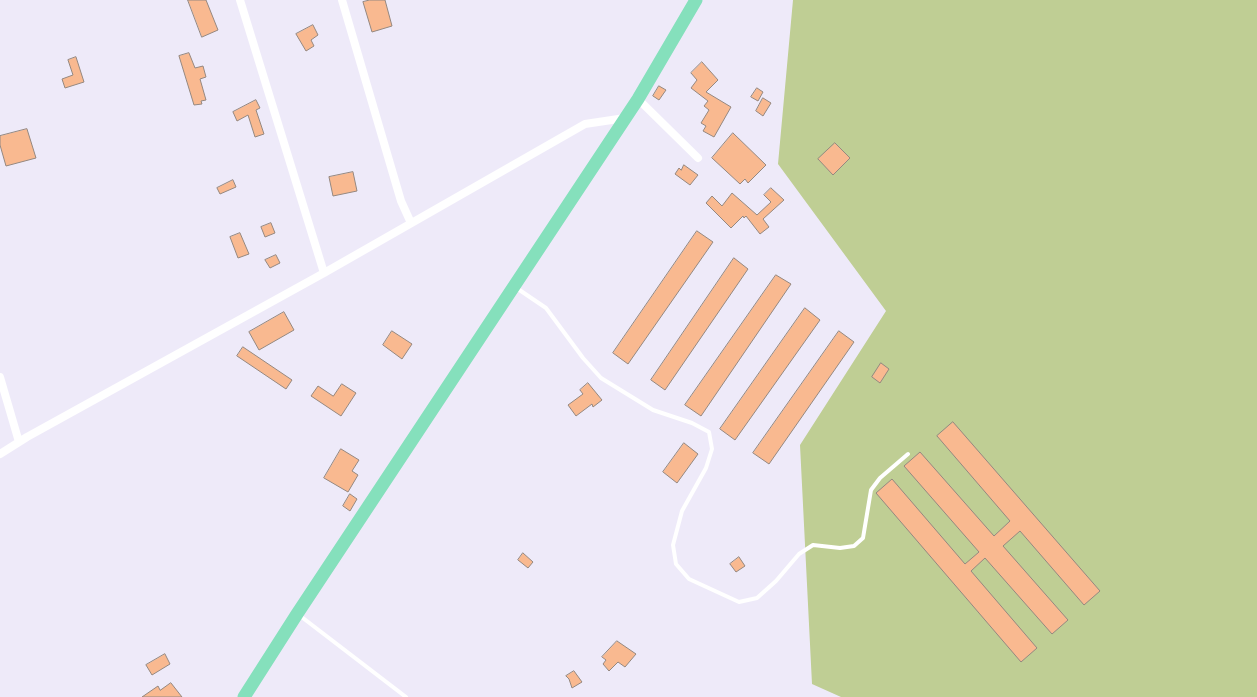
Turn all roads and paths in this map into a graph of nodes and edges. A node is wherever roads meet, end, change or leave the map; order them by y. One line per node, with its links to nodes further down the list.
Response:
1 (240, 0): 8 (street)
2 (342, 0): 7 (street)
3 (696, 0): 4 (main road)
4 (638, 99): 5 (main road); 6 (street)
5 (625, 118): 7 (street); 9 (main road)
6 (698, 158)
7 (411, 223): 8 (street)
8 (324, 273): 11 (street)
9 (515, 287): 13 (lane); 14 (main road)
10 (0, 377): 11 (street)
11 (19, 442): 12 (street)
12 (0, 454)
13 (908, 454)
14 (297, 614): 15 (main road); 16 (lane)
15 (244, 697)
16 (406, 697)

